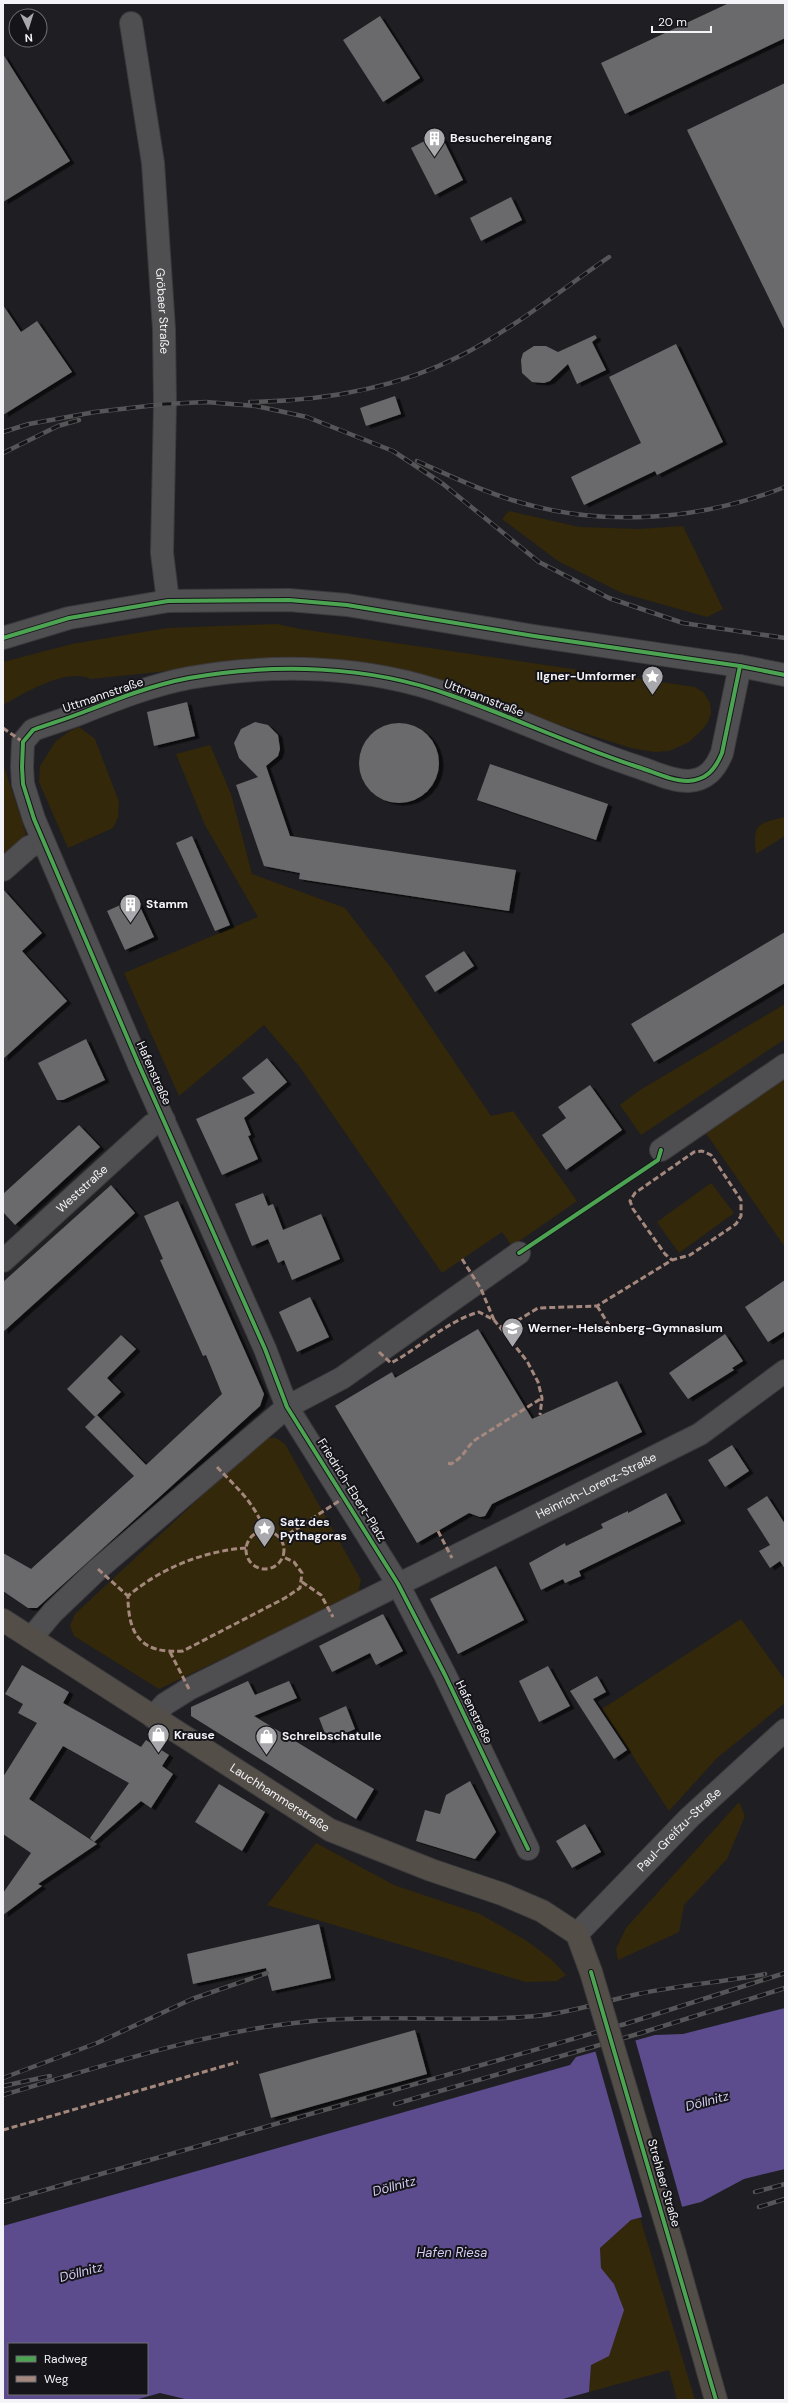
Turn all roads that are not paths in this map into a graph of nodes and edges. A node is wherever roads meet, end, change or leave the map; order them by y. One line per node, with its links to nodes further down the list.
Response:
1 (131, 23): 2 (street, Gröbaer Straße)
2 (168, 601): 3 (street); 4 (street)
3 (3, 638)
4 (740, 666): 5 (street); 6 (street, Uttmannstraße)
5 (785, 674)
6 (23, 742): 7 (street, Hafenstraße)
7 (43, 841): 8 (street); 10 (street, Hafenstraße)
8 (3, 870)
9 (785, 1065): 11 (street)
10 (164, 1120): 13 (street, Weststraße); 15 (street, Hafenstraße)
11 (661, 1150)
12 (519, 1253): 15 (street)
13 (3, 1261)
14 (785, 1371): 16 (street, Heinrich-Lorenz-Straße)
15 (287, 1407): 16 (street, Friedrich-Ebert-Platz); 18 (street)
16 (398, 1584): 19 (street); 21 (street, Hafenstraße)
17 (3, 1620): 18 (main road, Lauchhammerstraße)
18 (31, 1638): 19 (main road, Lauchhammerstraße)
19 (153, 1717): 22 (main road, Lauchhammerstraße)
20 (785, 1730): 22 (street, Paul-Greifzu-Straße)
21 (528, 1849)
22 (577, 1934): 23 (main road, Strehlaer Straße, bridge)
23 (716, 2400)

